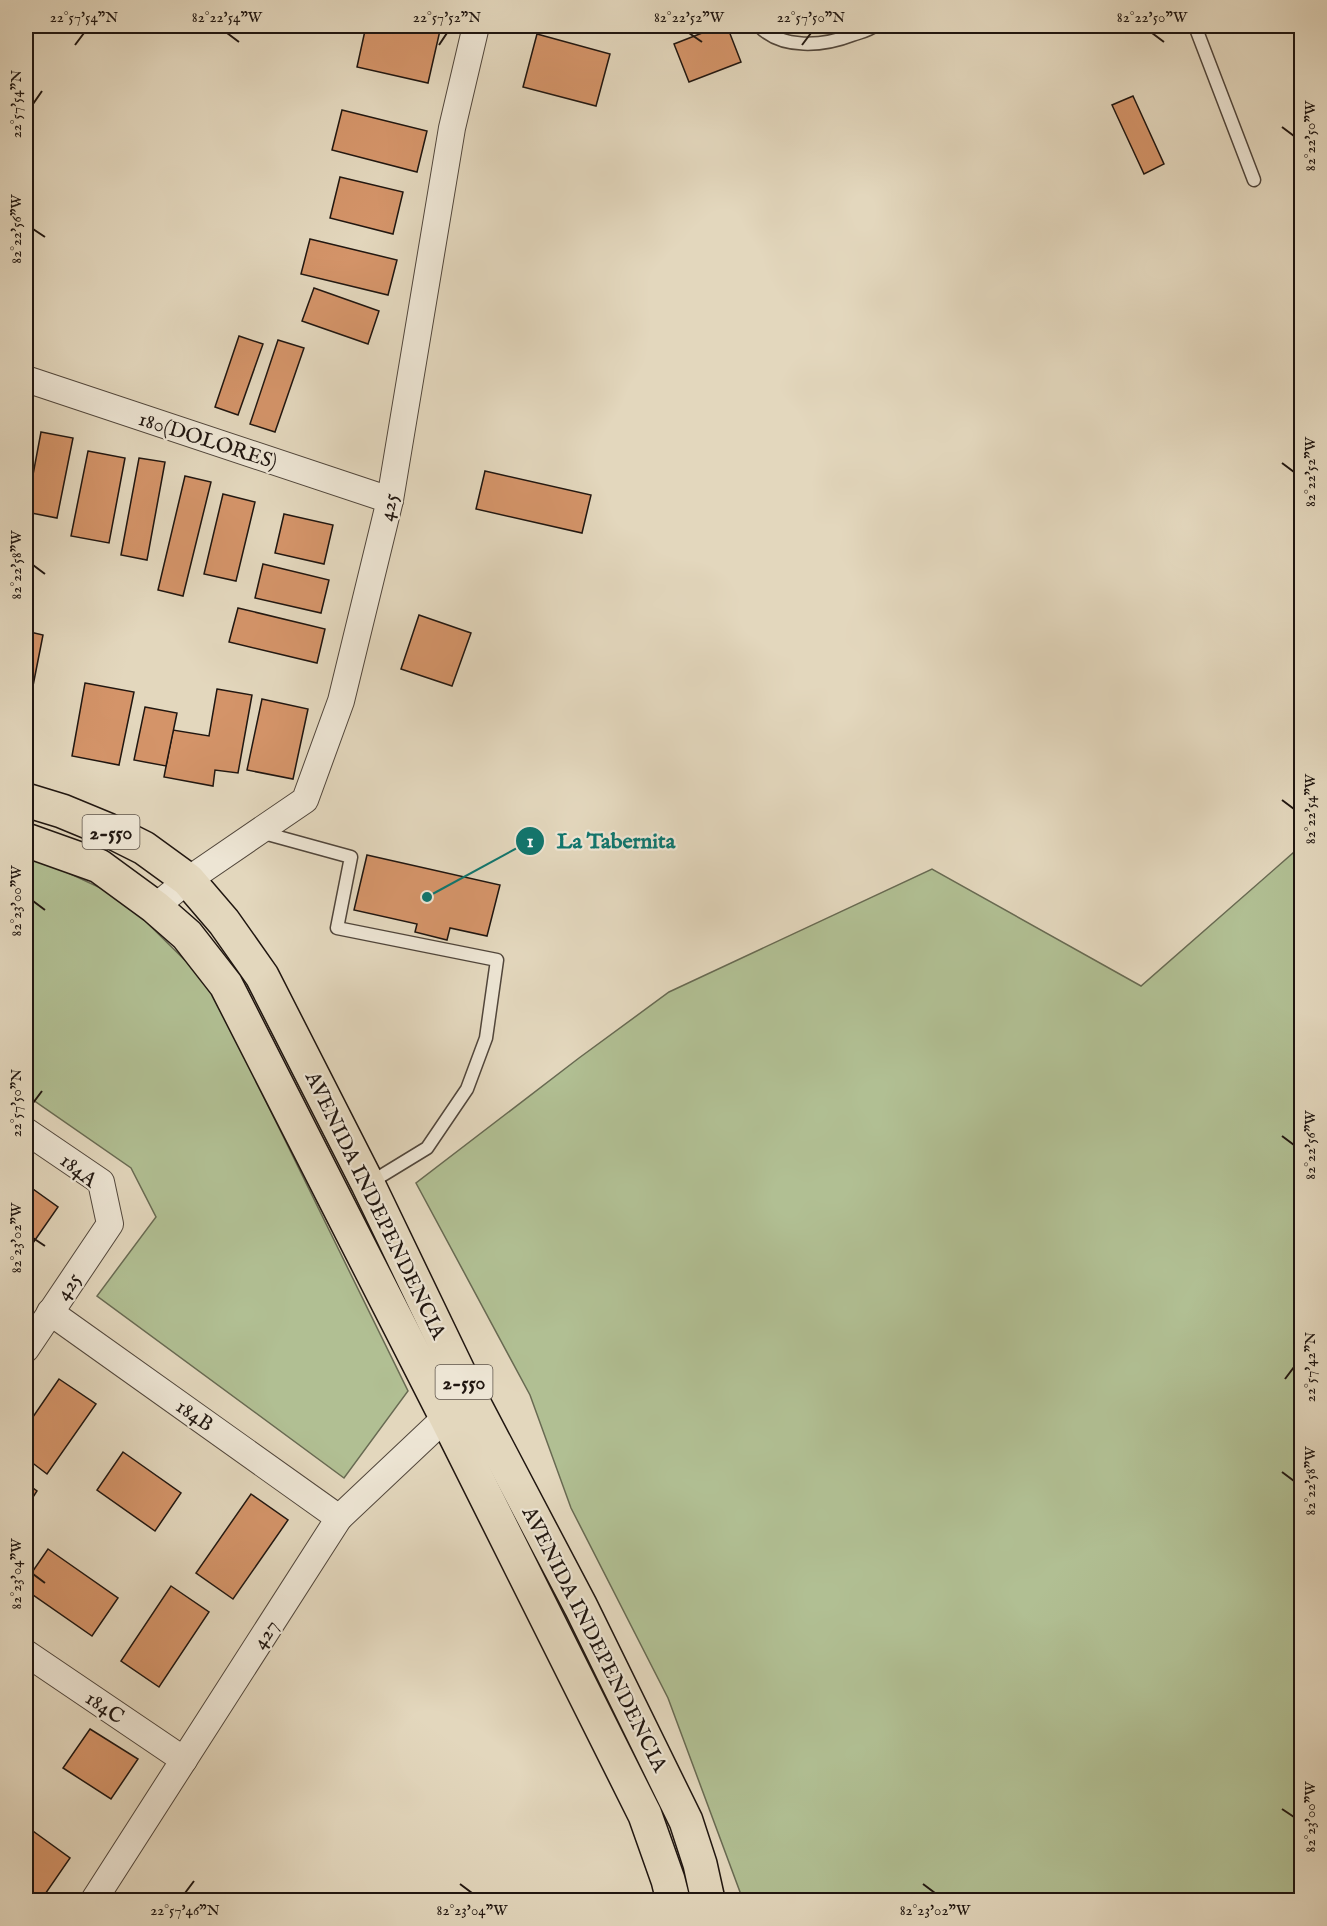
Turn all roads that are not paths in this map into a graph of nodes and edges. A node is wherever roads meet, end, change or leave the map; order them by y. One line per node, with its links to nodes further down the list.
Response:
1 (476, 26): 7 (street, 425)
2 (759, 26): 3 (lane)
3 (874, 26)
4 (1195, 26): 5 (lane)
5 (1254, 180)
6 (26, 379): 7 (street, 180(DOLORES))
7 (390, 500): 9 (street, 425)
8 (26, 800): 11 (main road, 2-550)
9 (259, 831): 11 (street, 425); 14 (lane)
10 (26, 840): 12 (main road, 2-550)
11 (188, 880): 12 (street, 425); 14 (main road, AVENIDA INDEPENDENCIA / 2-550)
12 (154, 907): 19 (main road, AVENIDA INDEPENDENCIA / 2-550)
13 (26, 1131): 15 (street, 184A)
14 (368, 1184): 18 (main road, AVENIDA INDEPENDENCIA / 2-550)
15 (110, 1224): 16 (street, 425)
16 (50, 1312): 17 (street, 425); 20 (street, 184B)
17 (26, 1349)
18 (471, 1398): 19 (street, 427); 25 (main road, AVENIDA INDEPENDENCIA / 2-550)
19 (446, 1417): 20 (street, 427); 23 (main road, AVENIDA INDEPENDENCIA / 2-550)
20 (339, 1518): 22 (street, 427)
21 (26, 1653): 22 (street, 184C)
22 (184, 1760): 24 (street, 427)
23 (676, 1894)
24 (94, 1900)
25 (708, 1900)

